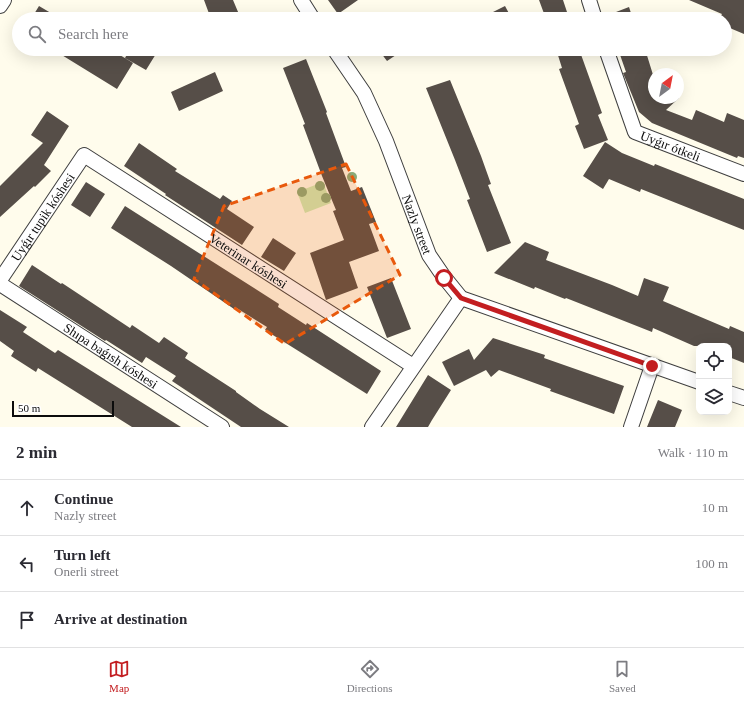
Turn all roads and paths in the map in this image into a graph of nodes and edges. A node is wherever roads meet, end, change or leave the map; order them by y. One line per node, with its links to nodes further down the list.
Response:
1 (4, 0): 4 (street)
2 (301, 0): 5 (street)
3 (589, 0): 6 (street)
4 (0, 6)
5 (309, 12)
6 (593, 12)
7 (339, 56): 13 (street, Nazly street)
8 (608, 56): 10 (street, Uyǵır ótkeli)
9 (84, 155): 11 (street, Uyǵır tupik kóshesi); 14 (street, Veterinar kóshesi)
10 (744, 174)
11 (0, 280)
12 (0, 284): 19 (street, Shıpa baǵısh kóshesi)
13 (461, 298): 14 (street); 15 (street)
14 (413, 366): 20 (street)
15 (652, 366): 16 (street); 21 (street)
16 (696, 381)
17 (732, 393): 18 (street)
18 (744, 398)
19 (222, 427)
20 (372, 427)
21 (631, 427)

